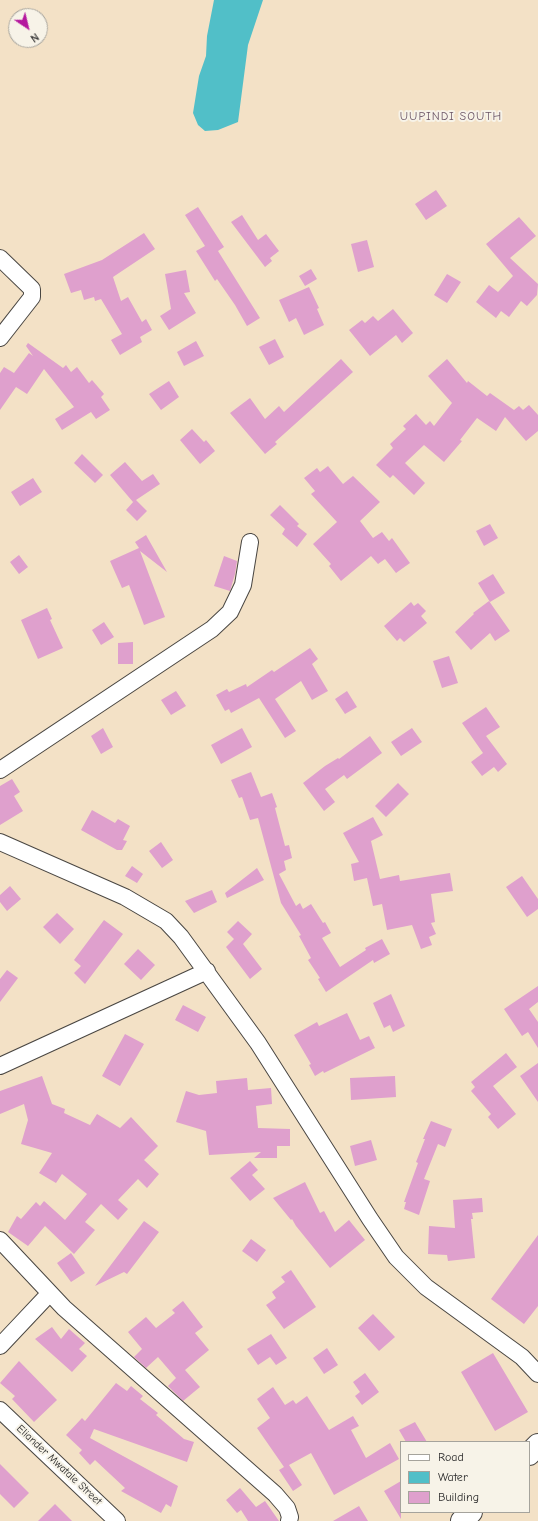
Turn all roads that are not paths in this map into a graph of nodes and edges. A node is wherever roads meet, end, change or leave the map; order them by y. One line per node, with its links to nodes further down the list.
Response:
1 (0, 258): 2 (street)
2 (0, 338)
3 (250, 542): 4 (street)
4 (0, 770)
5 (0, 842): 6 (street)
6 (207, 971): 7 (street); 11 (street)
7 (0, 1066)
8 (0, 1240): 9 (street)
9 (49, 1294): 10 (street); 15 (street)
10 (0, 1346)
11 (538, 1374)
12 (0, 1410): 14 (street, Eliander Mwatale Street)
13 (470, 1513): 16 (main road)
14 (117, 1521)
15 (289, 1521)
16 (462, 1521)

